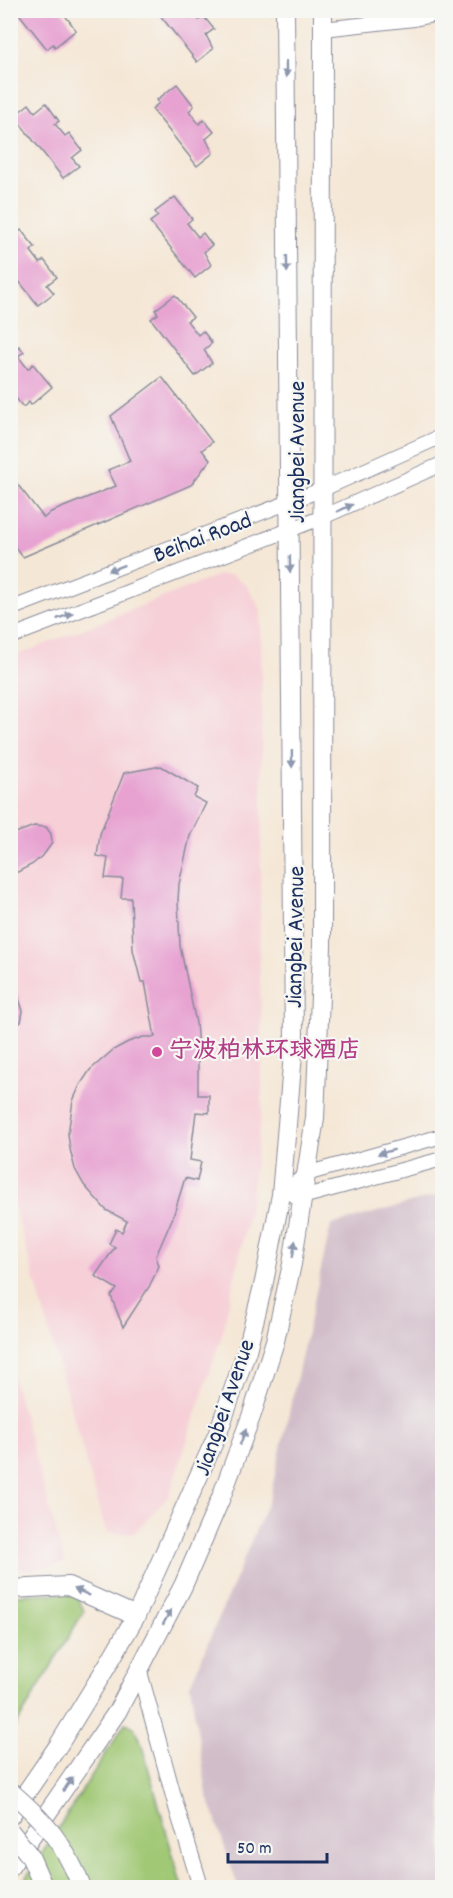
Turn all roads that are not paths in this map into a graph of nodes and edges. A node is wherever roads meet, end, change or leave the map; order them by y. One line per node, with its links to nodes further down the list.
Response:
1 (285, 10): 8 (main road, Jiangbei Avenue, one-way to 8)
2 (323, 10): 4 (main road, Jiangbei Avenue)
3 (442, 13): 4 (street)
4 (323, 29): 7 (main road, Jiangbei Avenue)
5 (442, 436): 7 (street, Beihai Road)
6 (442, 464): 9 (street, Beihai Road, one-way to 6)
7 (322, 489): 8 (street, Beihai Road); 9 (main road, Jiangbei Avenue)
8 (290, 502): 10 (main road, Jiangbei Avenue); 11 (street, Beihai Road, one-way to 11)
9 (323, 517): 10 (street, Beihai Road); 15 (main road, Jiangbei Avenue)
10 (290, 530): 12 (street, Beihai Road, one-way to 10); 16 (main road, Jiangbei Avenue, one-way to 16)
11 (10, 609)
12 (10, 637)
13 (442, 1136): 15 (street, one-way to 15)
14 (442, 1159): 17 (street)
15 (306, 1174): 16 (street); 17 (main road, Jiangbei Avenue)
16 (281, 1195): 17 (street); 19 (main road, Jiangbei Avenue)
17 (302, 1197): 20 (main road, Jiangbei Avenue, one-way to 17)
18 (10, 1589): 19 (main road, one-way to 18)
19 (136, 1616): 22 (main road, Jiangbei Avenue)
20 (139, 1670): 24 (main road, Jiangbei Avenue, one-way to 20); 27 (main road)
21 (10, 1791): 26 (main road, bridge)
22 (10, 1816)
23 (10, 1831): 25 (main road, bridge)
24 (10, 1867)
25 (44, 1887)
26 (82, 1887)
27 (201, 1887)

